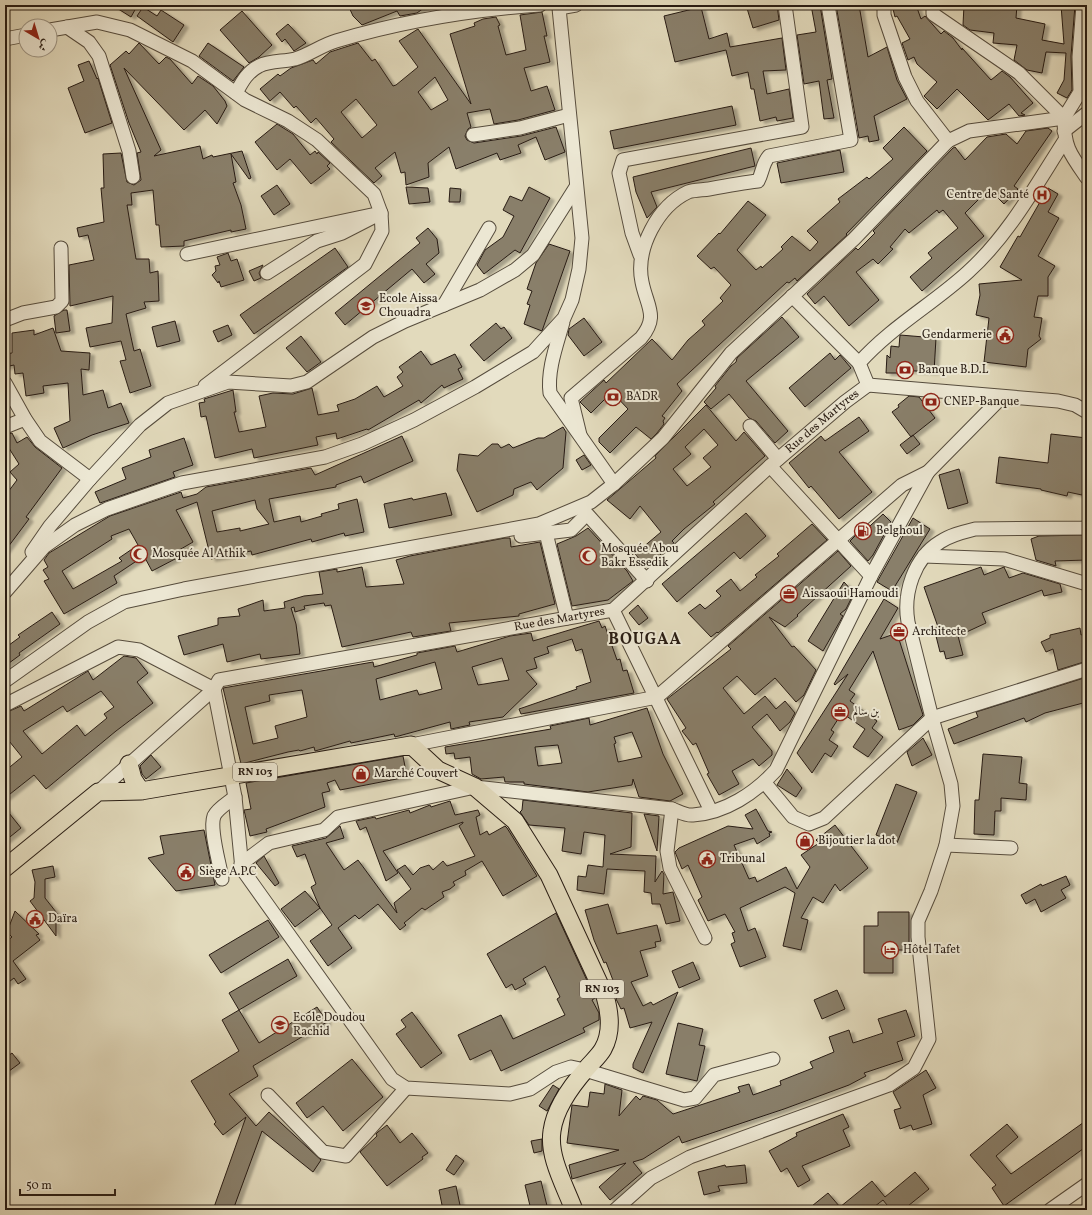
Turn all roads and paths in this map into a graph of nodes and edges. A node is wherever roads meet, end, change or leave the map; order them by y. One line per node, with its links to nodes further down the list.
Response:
1 (540, 5): 14 (street)
2 (545, 5): 9 (street)
3 (576, 5): 9 (street)
4 (786, 5): 27 (street)
5 (828, 5): 27 (street)
6 (884, 5): 19 (street)
7 (933, 5): 17 (street)
8 (1083, 5): 17 (street)
9 (559, 6): 16 (street)
10 (67, 27): 11 (street); 14 (street); 20 (street)
11 (58, 29)
12 (18, 37): 13 (street)
13 (5, 39)
14 (236, 93): 23 (street)
15 (1087, 113): 17 (street)
16 (569, 115): 18 (street); 22 (street)
17 (1065, 129): 19 (street); 21 (street); 33 (street)
18 (473, 135)
19 (948, 141): 29 (street)
20 (133, 177)
21 (1087, 178)
22 (576, 187): 30 (street); 31 (street)
23 (381, 213): 26 (street); 28 (street); 36 (street)
24 (489, 228): 30 (street)
25 (61, 248): 32 (street)
26 (187, 254)
27 (640, 255): 42 (street)
28 (267, 273)
29 (792, 296): 33 (street); 46 (street)
30 (444, 305): 36 (street)
31 (564, 318): 42 (street); 54 (street)
32 (5, 320)
33 (859, 363): 35 (street)
34 (5, 383): 39 (street)
35 (868, 385): 37 (street); 43 (street, Rue des Martyres)
36 (197, 392): 45 (street)
37 (1002, 397): 38 (street); 44 (street)
38 (1087, 412)
39 (25, 419): 41 (street); 45 (street)
40 (750, 426): 43 (street)
41 (5, 427)
42 (580, 435): 46 (street)
43 (774, 462): 51 (street); 55 (street, Rue des Martyres)
44 (928, 472): 51 (street); 53 (street)
45 (90, 479): 54 (street)
46 (614, 484): 47 (street)
47 (589, 508): 49 (street); 50 (street); 55 (street)
48 (1087, 526): 52 (street)
49 (498, 532): 50 (street); 61 (street)
50 (546, 533): 59 (street)
51 (838, 540): 53 (street); 63 (street)
52 (924, 556): 56 (street); 65 (street)
53 (871, 576): 69 (street)
54 (15, 579): 57 (street)
55 (647, 581): 58 (street, Rue des Martyres)
56 (1087, 584)
57 (5, 592)
58 (613, 610): 59 (street, Rue des Martyres); 63 (street)
59 (567, 618): 62 (street, Rue des Martyres)
60 (1087, 669): 65 (street)
61 (5, 681)
62 (216, 685): 64 (street); 67 (street); 68 (street)
63 (656, 697): 66 (street); 75 (street)
64 (5, 705)
65 (932, 718): 69 (street); 76 (street)
66 (411, 745): 68 (main road, RN 103); 70 (main road, RN 103)
67 (129, 764): 71 (main road); 72 (street)
68 (231, 777): 71 (main road, RN 103); 73 (street)
69 (765, 783): 75 (street)
70 (475, 787): 74 (street); 78 (street); 83 (main road, RN 103)
71 (142, 791): 72 (main road, RN 103)
72 (98, 792): 79 (main road)
73 (235, 797): 78 (street); 80 (street)
74 (672, 809): 75 (street); 81 (street)
75 (711, 811)
76 (946, 845): 77 (street); 88 (street)
77 (1011, 848)
78 (241, 864): 84 (street)
79 (5, 868)
80 (222, 879)
81 (705, 938)
82 (773, 1059): 83 (street)
83 (585, 1070): 84 (street); 87 (main road, RN 103)
84 (406, 1088): 85 (street)
85 (268, 1095)
86 (1087, 1184): 89 (street)
87 (574, 1210)
88 (615, 1210)
89 (1050, 1210)

